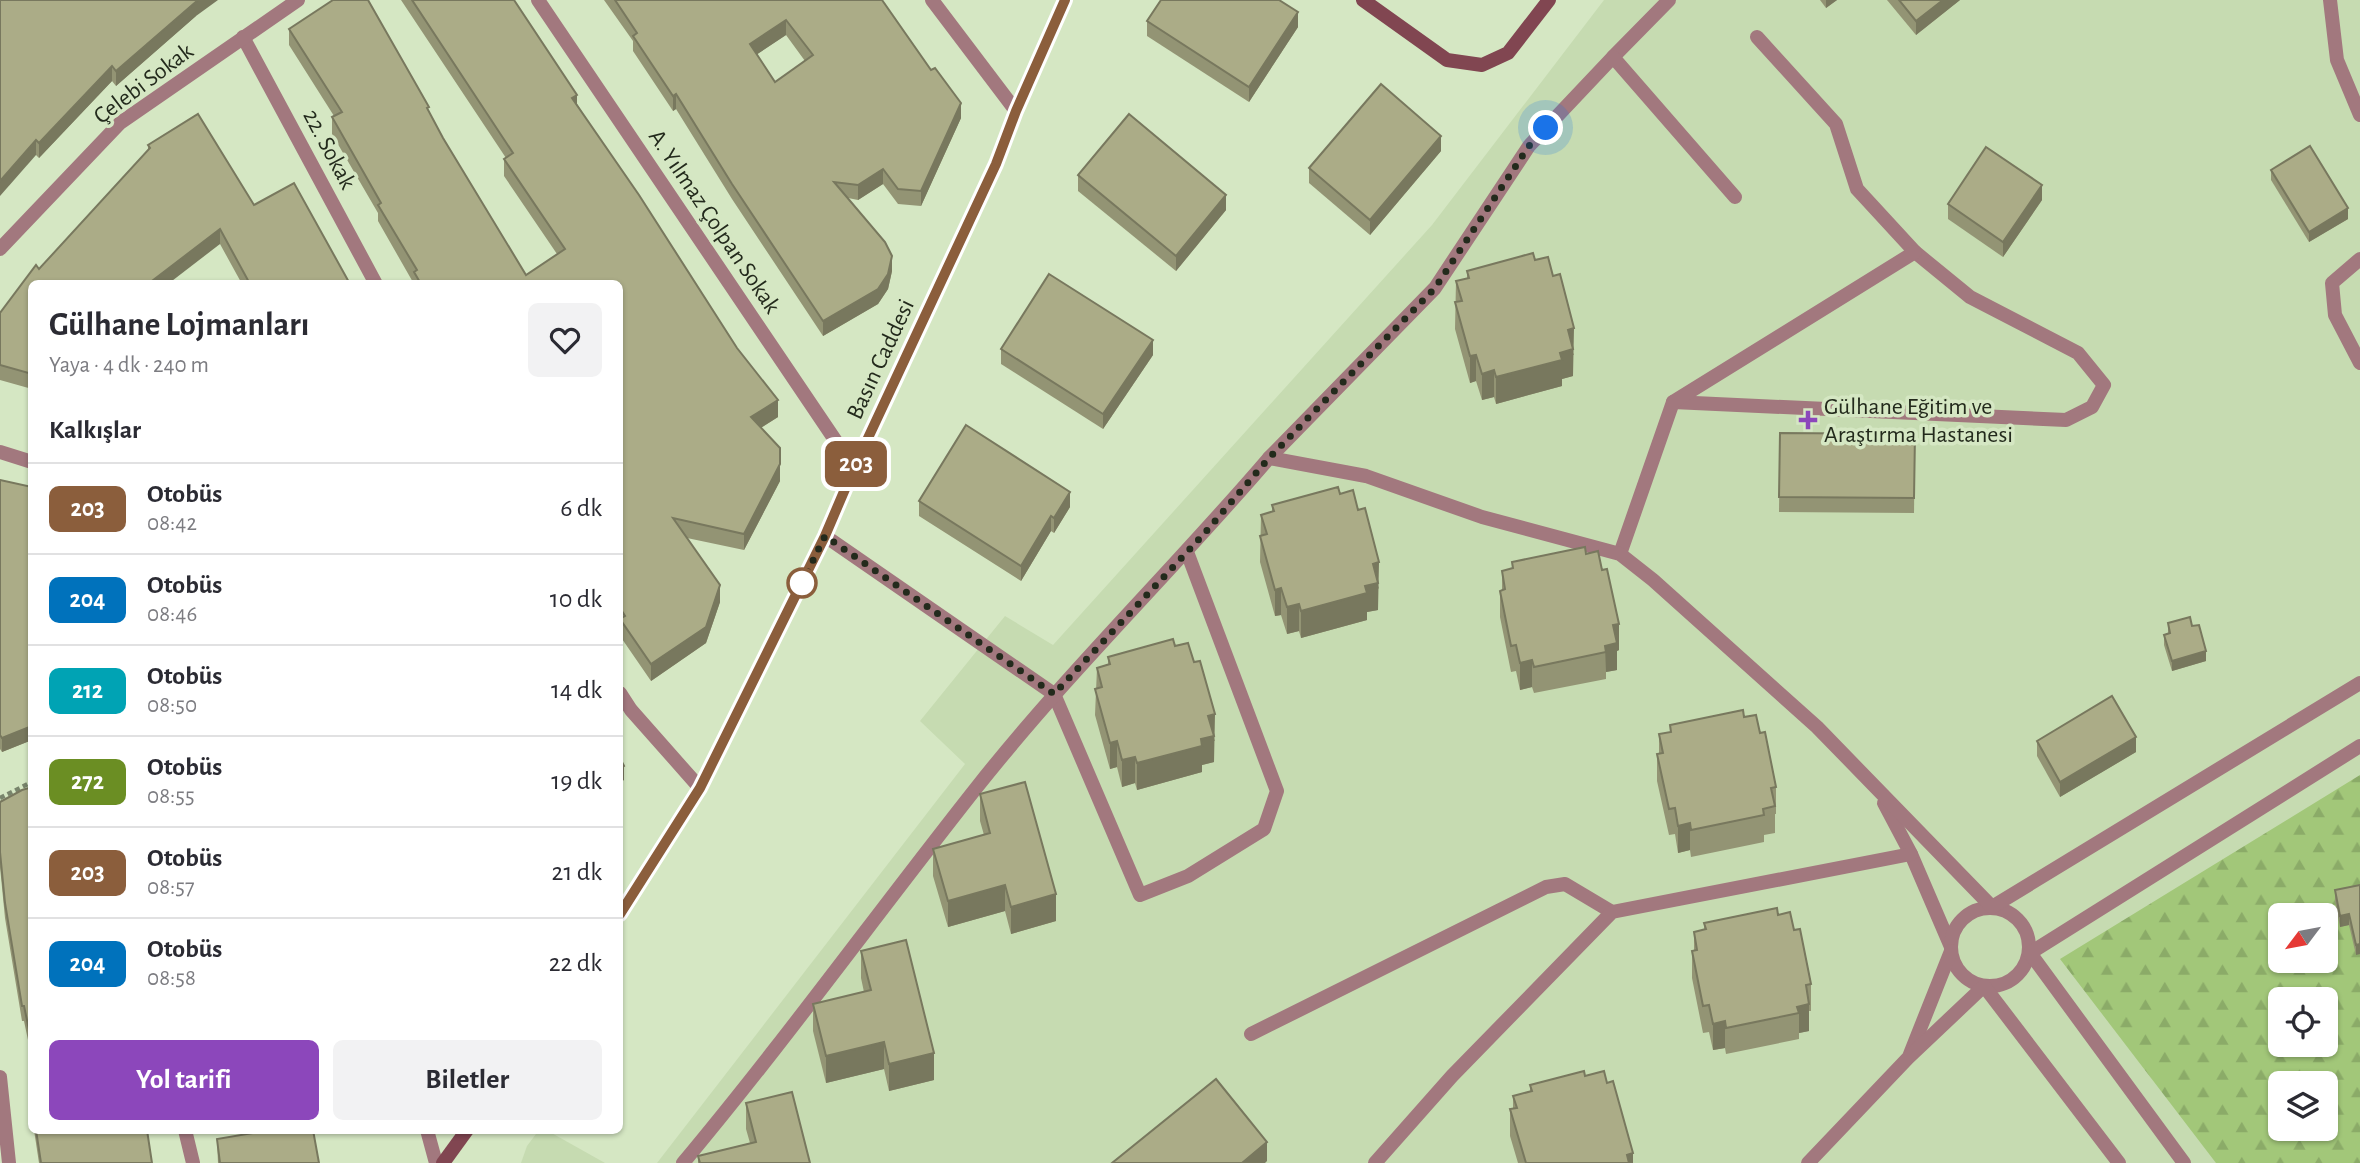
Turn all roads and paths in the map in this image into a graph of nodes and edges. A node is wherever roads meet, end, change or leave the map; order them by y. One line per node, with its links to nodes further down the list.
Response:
1 (298, 0): 9 (street, Çelebi Sokak)
2 (538, 0): 24 (street, A. Yılmaz Çolpan Sokak)
3 (932, 0): 12 (street)
4 (1065, 0): 12 (street, Basın Caddesi)
5 (1363, 0): 6 (street)
6 (1549, 0)
7 (1669, 0): 11 (street)
8 (2330, 0): 13 (street)
9 (243, 37): 15 (street, Çelebi Sokak); 18 (street, 22. Sokak)
10 (1757, 37): 16 (street)
11 (1613, 57): 14 (street); 22 (street)
12 (1016, 111): 24 (street, Basın Caddesi)
13 (2360, 115)
14 (1735, 197)
15 (0, 249)
16 (1915, 252): 20 (street); 20 (street)
17 (2360, 260): 19 (street)
18 (374, 280)
19 (2360, 363)
20 (1673, 402): 27 (street)
21 (0, 452): 23 (street)
22 (1269, 458): 26 (street); 27 (street)
23 (28, 461)
24 (854, 468): 25 (street, Basın Caddesi)
25 (825, 536): 29 (street); 34 (street, Basın Caddesi)
26 (1187, 552): 29 (street); 29 (street)
27 (1620, 554): 33 (street)
28 (2360, 683): 37 (street)
29 (1054, 694): 53 (street)
30 (623, 698): 34 (street)
31 (2360, 746): 41 (street)
32 (28, 784): 35 (path)
33 (1875, 787): 36 (street); 37 (street)
34 (700, 788): 38 (street, Basın Caddesi)
35 (0, 798)
36 (1911, 854): 39 (street); 40 (street)
37 (1992, 907): 40 (street); 41 (street)
38 (623, 909)
39 (1612, 912): 43 (street); 54 (street)
40 (1951, 950): 42 (street); 44 (street)
41 (2029, 953): 42 (street); 57 (street)
42 (1983, 986): 44 (street); 56 (street)
43 (1251, 1034)
44 (1908, 1058): 55 (street)
45 (0, 1077): 49 (street)
46 (186, 1134): 50 (street)
47 (427, 1134): 51 (street)
48 (464, 1134): 52 (street)
49 (9, 1163)
50 (193, 1163)
51 (436, 1163)
52 (443, 1163)
53 (683, 1163)
54 (1375, 1163)
55 (1808, 1163)
56 (2119, 1163)
57 (2185, 1163)

